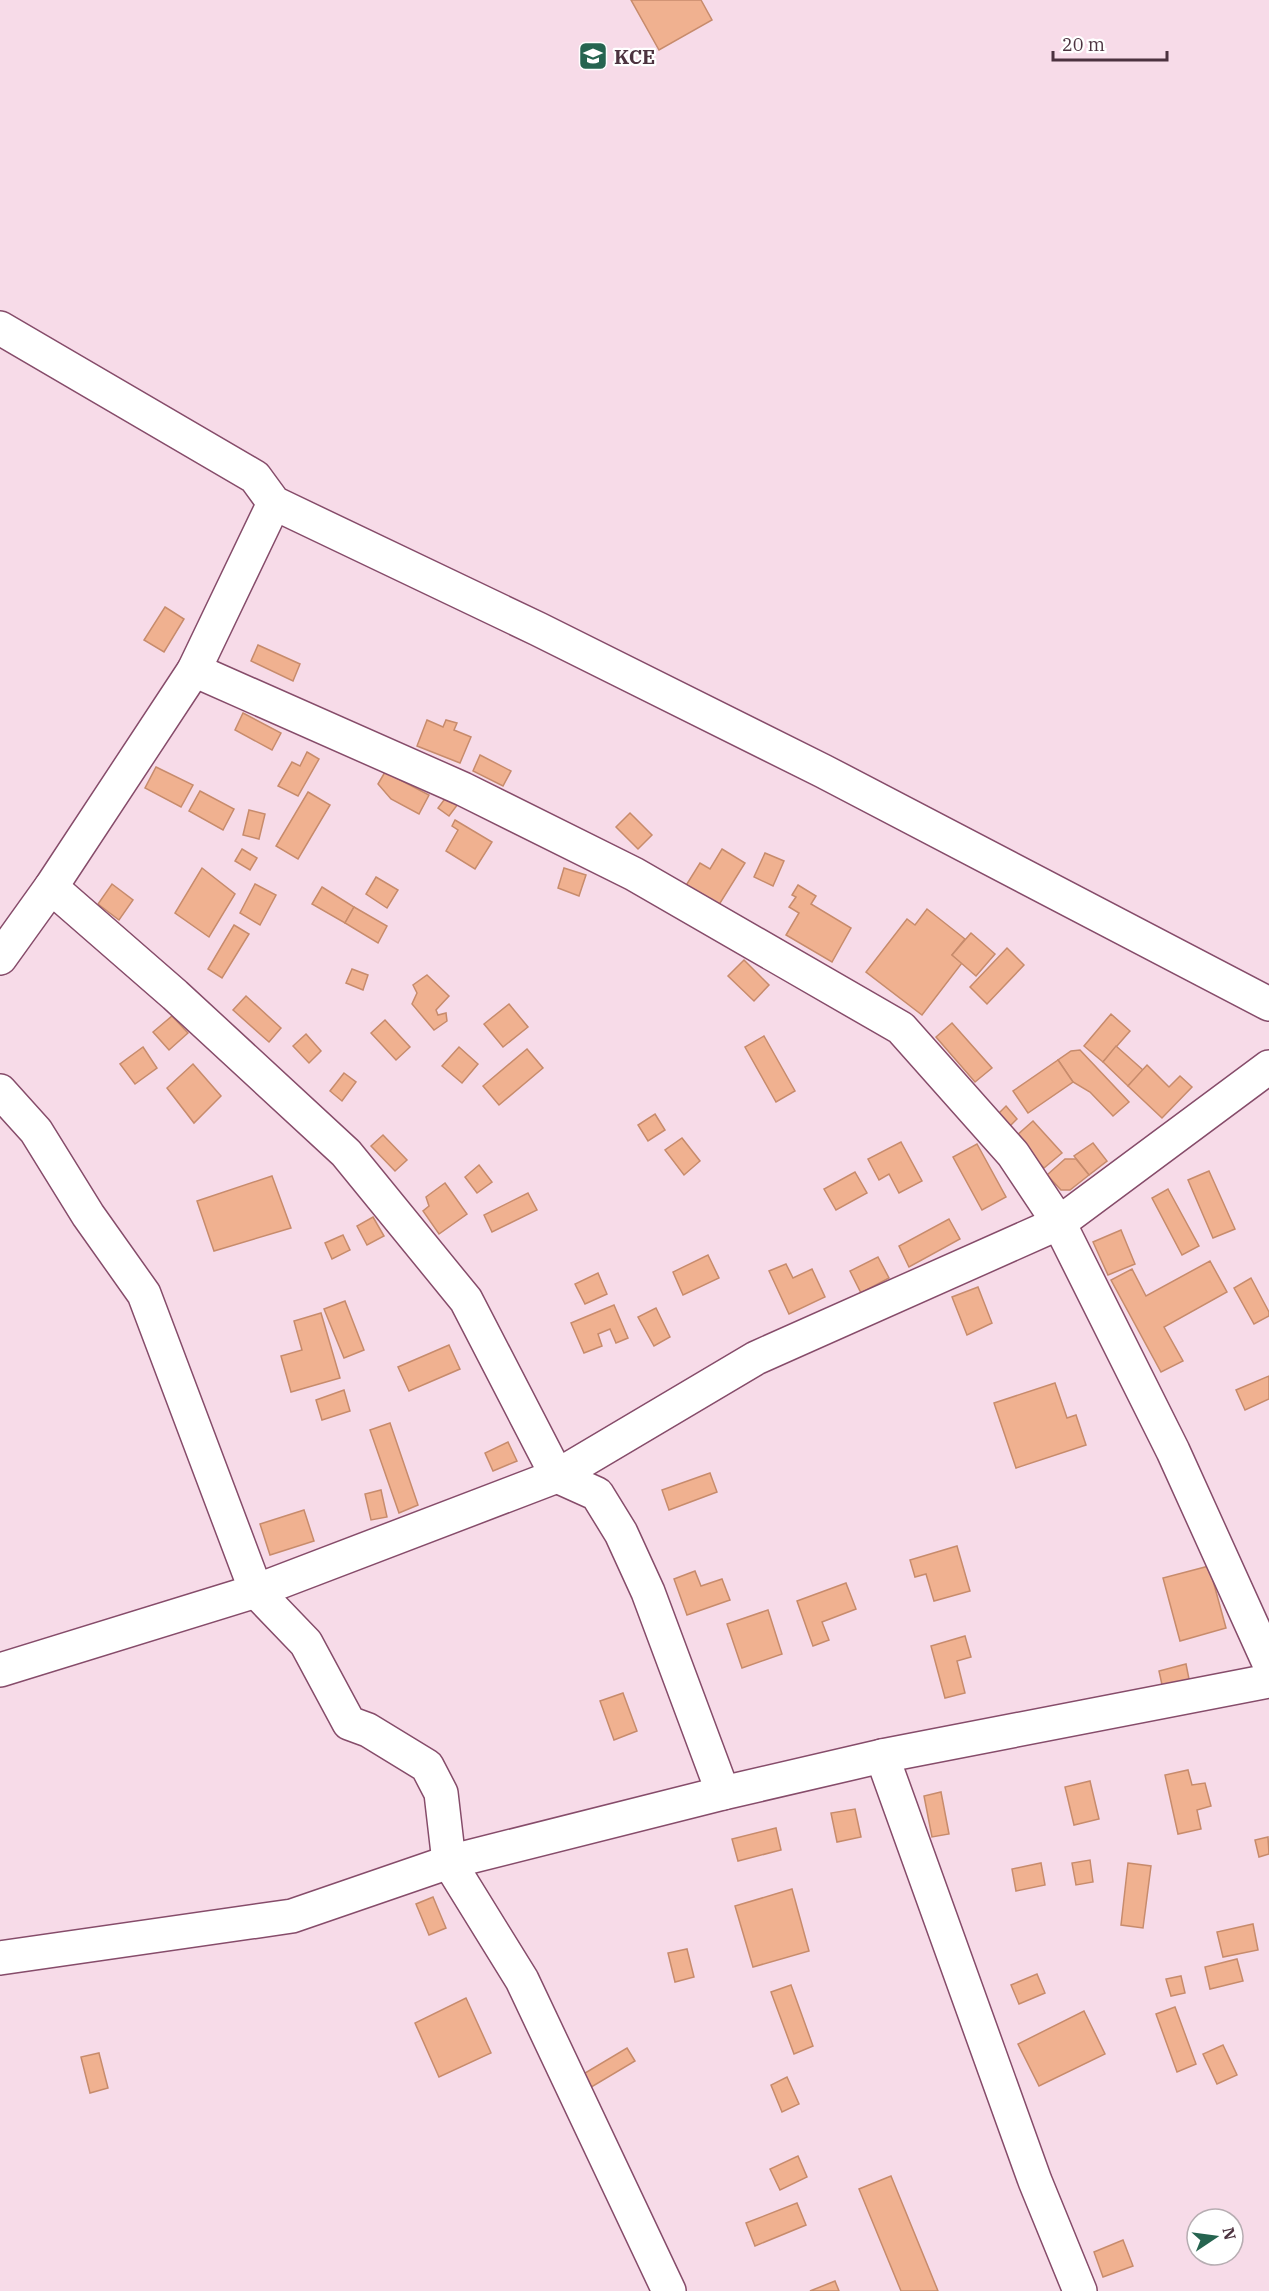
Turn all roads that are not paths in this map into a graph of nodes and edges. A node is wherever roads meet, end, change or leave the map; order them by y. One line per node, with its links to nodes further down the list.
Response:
1 (0, 328): 2 (street)
2 (274, 503): 3 (street); 6 (street)
3 (194, 670): 4 (street); 9 (street)
4 (51, 887): 5 (street); 10 (street)
5 (0, 958)
6 (1269, 1004)
7 (1269, 1067): 9 (street)
8 (0, 1091): 11 (street)
9 (1059, 1223): 10 (street); 12 (street)
10 (557, 1476): 11 (street); 16 (street)
11 (256, 1592): 13 (street); 17 (street)
12 (1269, 1663)
13 (0, 1670)
14 (1269, 1681): 15 (street)
15 (882, 1755): 16 (street); 20 (street)
16 (723, 1793): 17 (street)
17 (449, 1862): 18 (street); 19 (street)
18 (0, 1958)
19 (669, 2291)
20 (1080, 2291)

